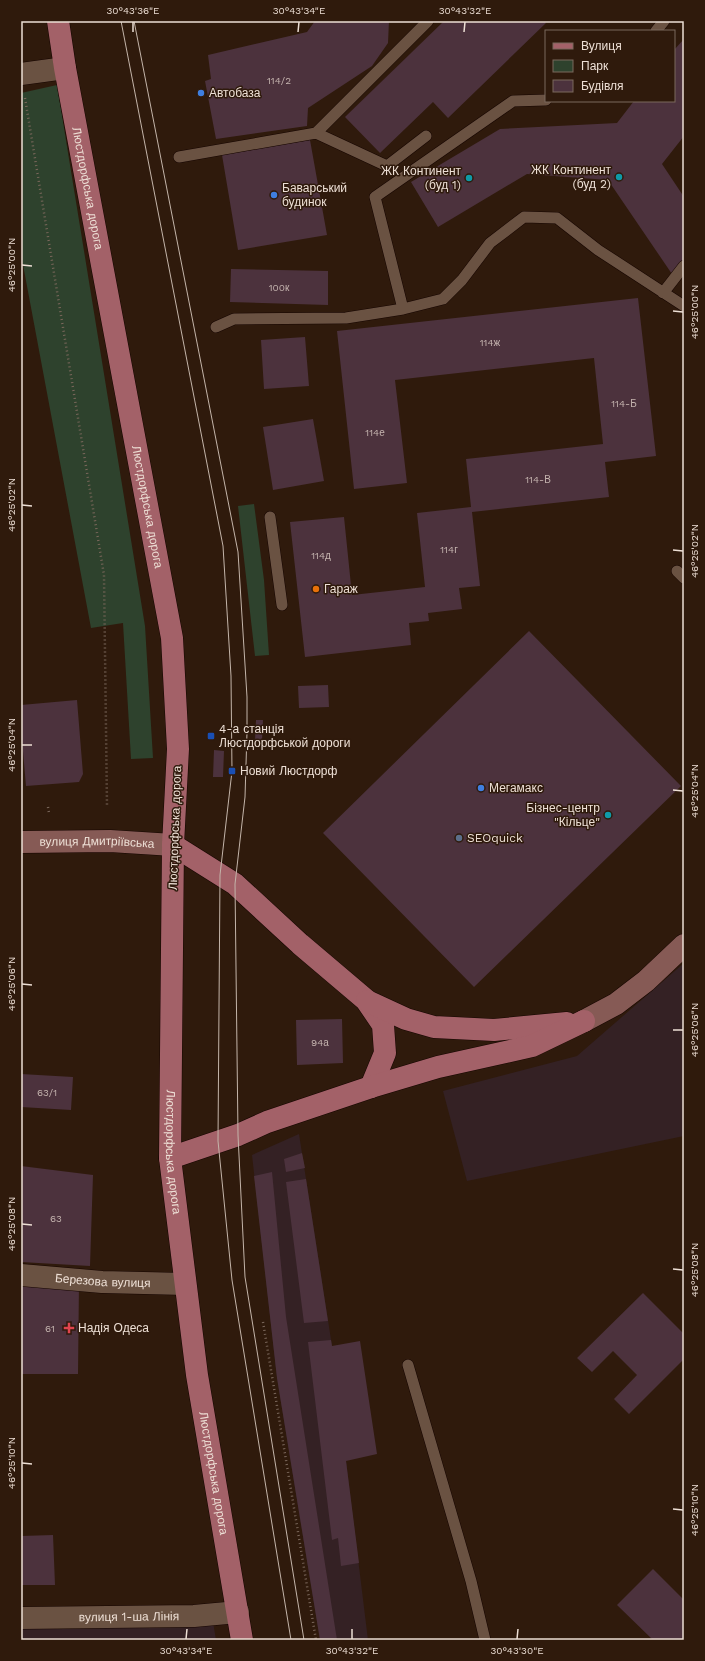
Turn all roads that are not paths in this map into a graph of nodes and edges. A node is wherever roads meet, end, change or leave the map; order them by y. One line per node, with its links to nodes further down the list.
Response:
1 (58, 21): 5 (main road, Люстдорфська дорога)
2 (428, 21): 8 (lane)
3 (664, 21): 4 (lane)
4 (657, 30)
5 (65, 68): 6 (street); 19 (main road, Люстдорфська дорога)
6 (22, 82)
7 (545, 100): 14 (lane)
8 (316, 132): 9 (lane); 10 (lane)
9 (426, 136)
10 (179, 157)
11 (684, 266): 12 (lane)
12 (664, 293): 13 (lane); 14 (lane)
13 (684, 306)
14 (403, 308): 15 (lane)
15 (216, 327)
16 (270, 518): 17 (lane)
17 (282, 605)
18 (21, 842): 19 (main road, вулиця Дмитріївська)
19 (174, 845): 21 (main road); 24 (main road, Люстдорфська дорога)
20 (684, 945): 22 (main road)
21 (366, 1000): 22 (main road); 23 (main road)
22 (584, 1021): 23 (main road)
23 (371, 1087): 24 (main road)
24 (170, 1158): 26 (main road, Люстдорфська дорога)
25 (21, 1275): 26 (street, Березова вулиця)
26 (185, 1284): 28 (main road, Люстдорфська дорога)
27 (408, 1365): 31 (lane)
28 (238, 1612): 29 (street, вулиця 1-ша Лінія); 30 (main road, Люстдорфська дорога)
29 (21, 1618)
30 (242, 1640)
31 (485, 1640)

